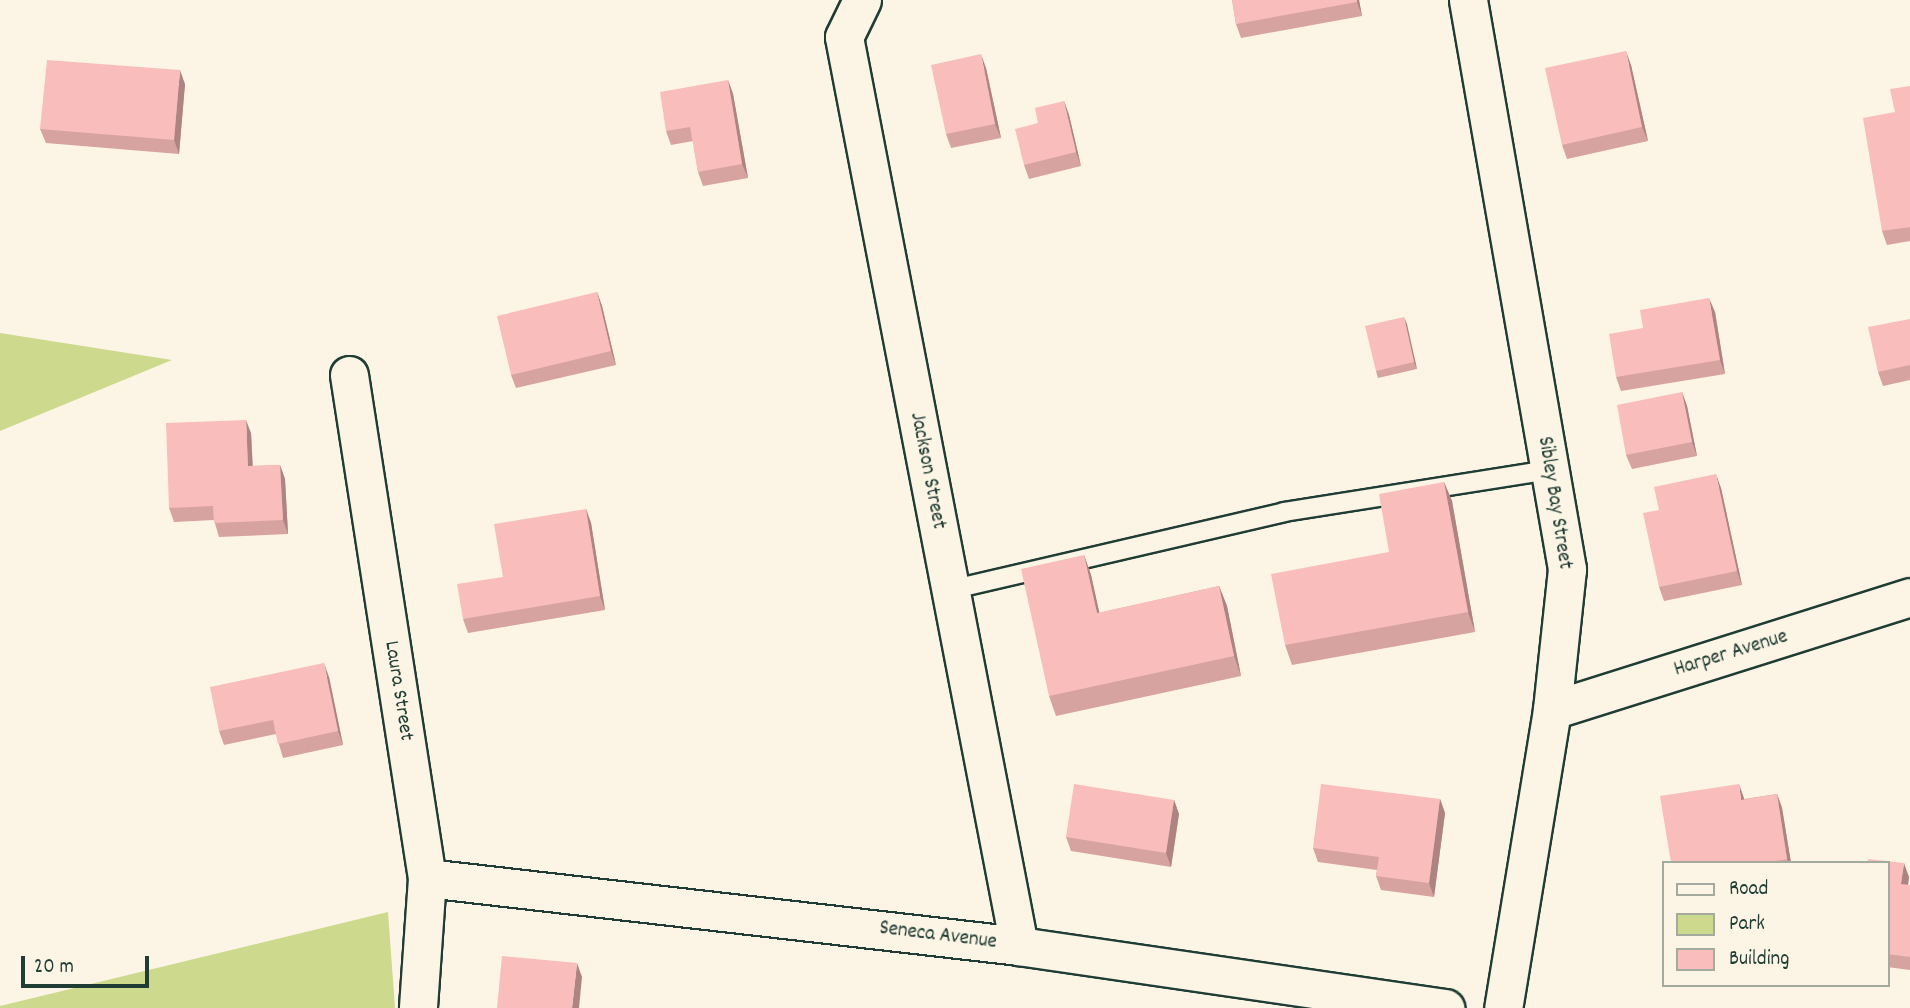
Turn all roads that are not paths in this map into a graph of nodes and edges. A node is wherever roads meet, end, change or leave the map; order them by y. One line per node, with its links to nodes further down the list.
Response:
1 (862, 0): 5 (street, Jackson Street)
2 (1468, 0): 4 (street, Sibley Bay Street)
3 (349, 375): 8 (street, Laura Street)
4 (1550, 470): 5 (lane); 7 (street, Sibley Bay Street)
5 (950, 590): 9 (street, Jackson Street)
6 (1910, 597): 7 (street, Harper Avenue)
7 (1552, 710): 12 (street, Sibley Bay Street)
8 (427, 878): 9 (street, Seneca Avenue); 10 (street, Laura Street)
9 (1019, 946): 11 (street, Seneca Avenue)
10 (418, 1008)
11 (1446, 1008)
12 (1503, 1008)

